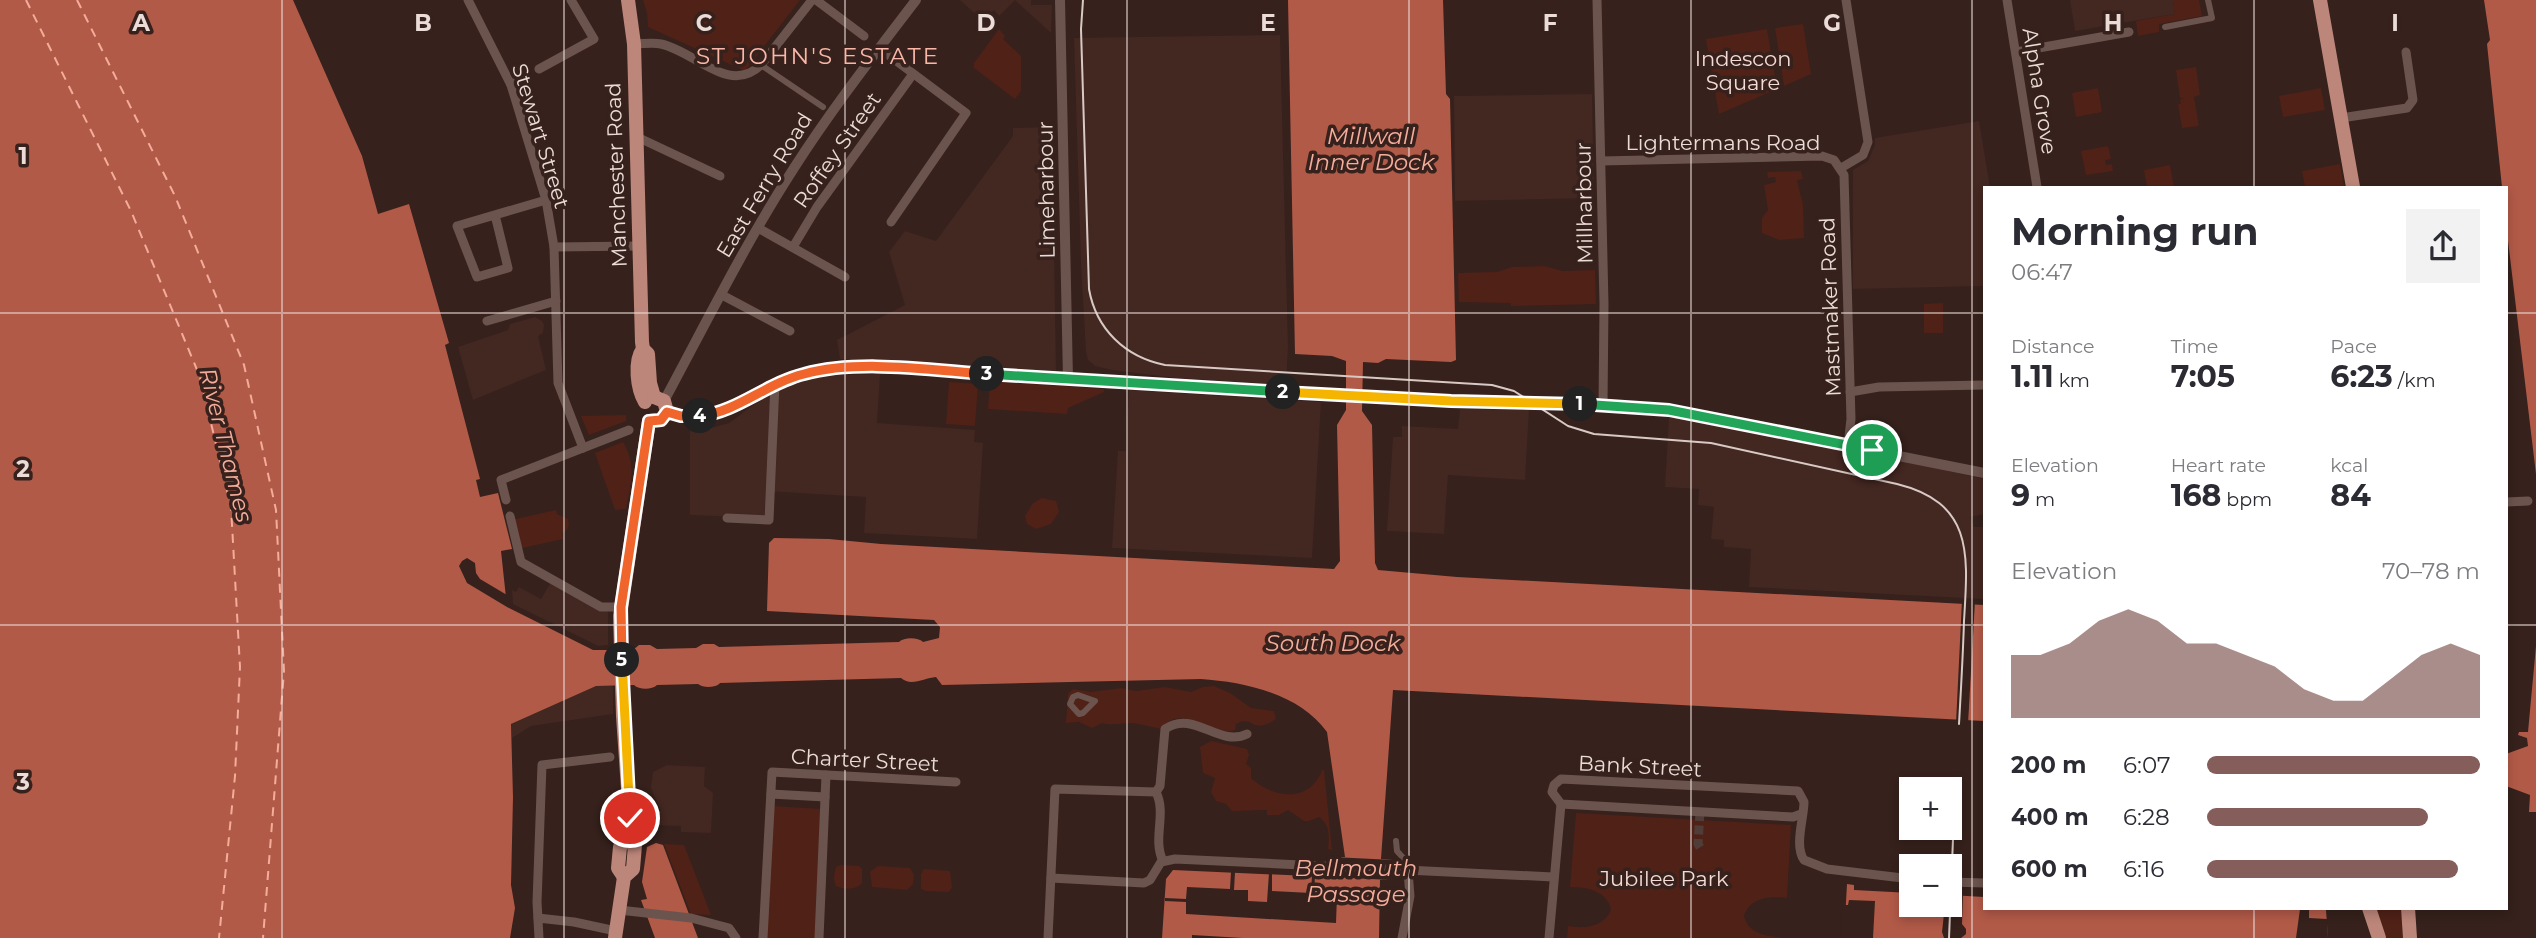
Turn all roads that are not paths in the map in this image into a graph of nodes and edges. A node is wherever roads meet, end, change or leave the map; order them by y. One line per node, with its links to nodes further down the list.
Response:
1 (468, 0): 23 (street, Stewart Street)
2 (572, 0): 20 (street)
3 (628, 0): 15 (main road, Manchester Road)
4 (814, 0): 14 (street); 19 (street)
5 (916, 0): 16 (street, East Ferry Road)
6 (1060, 0): 44 (street, Limeharbour)
7 (1597, 0): 27 (street, Millharbour)
8 (1846, 0): 28 (street)
9 (2007, 0): 17 (street, Alpha Grove)
10 (2208, 0): 12 (street)
11 (2320, 0): 25 (main road)
12 (2165, 27)
13 (2129, 32): 17 (street)
14 (864, 36)
15 (634, 44): 19 (street); 26 (main road, Manchester Road)
16 (879, 48): 21 (street); 35 (street, East Ferry Road)
17 (2016, 52): 30 (street, Alpha Grove)
18 (2406, 52): 25 (street)
19 (761, 65): 24 (street)
20 (539, 69)
21 (913, 74): 34 (street); 38 (street, Roffey Street)
22 (525, 77): 23 (street)
23 (511, 85): 32 (street, Stewart Street)
24 (823, 107)
25 (2341, 118): 31 (main road)
26 (635, 136): 29 (street); 36 (main road, Manchester Road)
27 (1601, 161): 28 (street, Lightermans Road); 49 (street, Millharbour)
28 (1841, 168): 47 (street, Mastmaker Road)
29 (720, 176)
30 (2037, 186)
31 (2353, 186)
32 (546, 200): 33 (street); 37 (street, Stewart Street)
33 (495, 215): 33 (street)
34 (891, 222)
35 (758, 228): 38 (street); 40 (street, East Ferry Road)
36 (639, 246): 37 (street); 48 (main road, Manchester Road)
37 (554, 247): 41 (street, Stewart Street)
38 (793, 247): 39 (street)
39 (845, 276)
40 (722, 295): 43 (street); 48 (street, East Ferry Road)
41 (556, 301): 42 (street); 52 (street, Stewart Street)
42 (487, 321)
43 (790, 331)
44 (1068, 379): 45 (street); 49 (street)
45 (775, 383): 48 (street); 58 (street)
46 (1983, 385): 47 (street)
47 (1850, 392): 51 (street, Mastmaker Road)
48 (658, 403): 59 (main road, Manchester Road)
49 (1603, 405): 51 (street)
50 (629, 429): 52 (street)
51 (1848, 445): 53 (street)
52 (583, 448): 54 (street)
53 (1983, 473)
54 (506, 500)
55 (2528, 500): 56 (street)
56 (2508, 502)
57 (510, 516): 59 (street)
58 (727, 517)
59 (621, 607): 77 (main road)
60 (1247, 734): 64 (street)
61 (610, 757): 80 (street)
62 (826, 775): 63 (street, Charter Street); 65 (street, Charter Street); 66 (street)
63 (956, 782)
64 (1156, 792): 70 (street); 73 (street)
65 (771, 794): 66 (street); 84 (street)
66 (825, 797): 85 (street)
67 (1561, 804): 68 (street, Bank Street); 68 (street, Bank Street); 72 (street)
68 (1801, 814): 74 (street)
69 (1396, 841): 71 (street)
70 (1163, 861): 71 (street); 73 (street)
71 (1408, 866): 72 (street); 87 (street)
72 (1553, 877): 88 (street)
73 (1051, 878): 86 (street)
74 (1899, 878)
75 (1962, 882): 76 (street)
76 (1983, 883)
77 (619, 910): 81 (main road); 83 (street)
78 (2370, 910): 89 (main road)
79 (2408, 910): 90 (main road)
80 (538, 918): 81 (street); 82 (street)
81 (615, 935)
82 (539, 938)
83 (736, 938)
84 (763, 938)
85 (819, 938)
86 (1048, 938)
87 (1402, 938)
88 (1549, 938)
89 (2379, 938)
90 (2410, 938)

